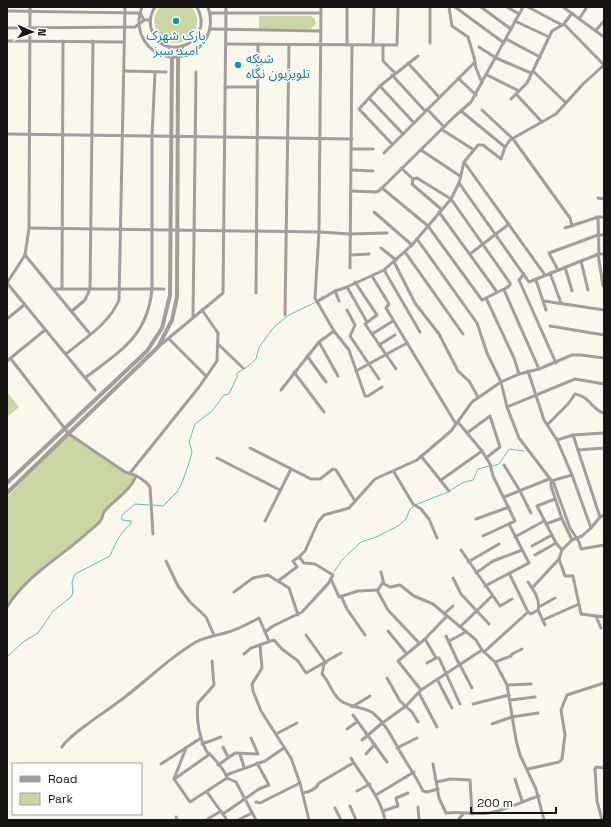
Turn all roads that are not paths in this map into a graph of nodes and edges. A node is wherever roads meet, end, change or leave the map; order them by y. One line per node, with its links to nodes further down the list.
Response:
1 (30, 7): 24 (street)
2 (95, 7): 25 (street)
3 (125, 7): 26 (street)
4 (142, 7): 27 (street)
5 (155, 7): 36 (street)
6 (197, 7): 38 (street)
7 (208, 7): 28 (street)
8 (226, 7): 29 (street)
9 (250, 7): 30 (street)
10 (321, 7): 31 (street)
11 (347, 7): 65 (street)
12 (374, 7): 67 (street)
13 (398, 7): 68 (street)
14 (430, 7): 59 (street)
15 (449, 7): 77 (street)
16 (455, 7): 60 (street)
17 (481, 7): 46 (street)
18 (507, 7): 33 (street)
19 (523, 7): 33 (street)
20 (528, 7): 42 (street)
21 (563, 7): 32 (street)
22 (587, 7): 34 (street)
23 (7, 12): 24 (street)
24 (30, 12): 25 (street); 45 (street)
25 (95, 12): 26 (street)
26 (125, 12): 27 (street); 44 (street)
27 (140, 13): 35 (street); 41 (street)
28 (210, 13): 29 (street); 39 (street)
29 (226, 13): 30 (street); 48 (street)
30 (250, 13): 31 (street)
31 (320, 13): 50 (street)
32 (572, 13): 34 (street); 42 (street)
33 (519, 14): 40 (street)
34 (579, 19): 49 (street)
35 (144, 20): 36 (street); 41 (street)
36 (150, 20): 69 (street)
37 (604, 20): 49 (street)
38 (202, 21): 39 (street); 71 (street)
39 (211, 21): 47 (street)
40 (516, 21): 46 (street); 51 (street)
41 (139, 24): 44 (street); 73 (street)
42 (563, 25): 51 (street); 79 (street)
43 (7, 28): 45 (street)
44 (124, 28): 45 (street); 58 (street)
45 (30, 29): 55 (street)
46 (511, 29): 53 (street)
47 (210, 30): 48 (street); 74 (street)
48 (226, 30): 50 (street); 61 (street)
49 (596, 30): 52 (street)
50 (320, 31): 64 (street)
51 (548, 37): 75 (street)
52 (604, 37)
53 (506, 39): 60 (street); 75 (street)
54 (7, 41): 55 (street)
55 (31, 41): 56 (street); 106 (street)
56 (63, 41): 57 (street); 108 (street)
57 (93, 41): 58 (street); 111 (street)
58 (124, 42): 80 (street)
59 (430, 43)
60 (504, 43): 76 (street)
61 (226, 44): 62 (street); 90 (street)
62 (258, 44): 63 (street); 91 (street)
63 (289, 44): 64 (street); 117 (street)
64 (320, 45): 65 (street); 118 (street)
65 (347, 45): 66 (street)
66 (352, 45): 67 (street); 119 (street)
67 (373, 45): 68 (street)
68 (384, 45): 85 (street)
69 (170, 46): 71 (street); 73 (street)
70 (479, 46): 76 (street)
71 (182, 47): 74 (street)
72 (418, 56): 78 (street)
73 (172, 57): 74 (street); 113 (street)
74 (178, 57): 110 (street)
75 (540, 57): 83 (street)
76 (496, 58): 83 (street); 86 (street)
77 (475, 62): 87 (street); 88 (street)
78 (408, 63): 85 (street); 95 (street)
79 (604, 65): 98 (street)
80 (124, 71): 84 (street); 109 (street)
81 (166, 72): 84 (street)
82 (196, 72): 114 (street)
83 (532, 72): 92 (street); 98 (street)
84 (155, 73): 112 (street)
85 (394, 74): 89 (street); 99 (street)
86 (487, 75): 88 (street); 92 (street)
87 (458, 78): 94 (street); 95 (street)
88 (482, 84): 94 (street)
89 (380, 86): 96 (street); 103 (street)
90 (225, 87): 91 (street); 115 (street)
91 (258, 87): 116 (street)
92 (519, 91): 93 (street)
93 (516, 94): 97 (street); 102 (street)
94 (476, 95): 101 (street)
95 (439, 97): 99 (street)
96 (369, 98): 107 (street); 121 (street)
97 (511, 99)
98 (566, 103): 102 (street)
99 (426, 110): 103 (street); 104 (street)
100 (482, 110): 120 (street)
101 (461, 111): 104 (street); 122 (street)
102 (542, 122): 120 (street)
103 (414, 123): 107 (street)
104 (443, 128): 125 (street); 126 (street)
105 (7, 134): 106 (street)
106 (30, 134): 108 (street); 147 (street)
107 (403, 134): 121 (street)
108 (63, 135): 111 (street); 148 (street)
109 (122, 135): 111 (street); 112 (street); 151 (street)
110 (177, 135): 113 (street); 114 (street); 154 (street)
111 (92, 136): 150 (street)
112 (152, 136): 113 (street); 152 (street)
113 (171, 136): 153 (street)
114 (195, 136): 115 (street); 155 (street)
115 (225, 136): 116 (street); 156 (street)
116 (257, 137): 117 (street); 157 (street)
117 (288, 138): 118 (street); 158 (street)
118 (321, 138): 119 (street); 159 (street)
119 (352, 138): 123 (street)
120 (513, 139): 122 (street); 146 (street)
121 (392, 144): 127 (street)
122 (506, 147): 126 (street)
123 (352, 149): 124 (street); 130 (street)
124 (373, 150)
125 (421, 150): 129 (street); 132 (street)
126 (474, 150): 128 (street)
127 (384, 153)
128 (464, 162): 132 (street); 144 (street)
129 (401, 168): 133 (street); 135 (street)
130 (351, 170): 131 (street); 136 (street)
131 (373, 171)
132 (460, 176): 134 (street)
133 (412, 179): 138 (street); 140 (street)
134 (459, 183): 138 (street); 162 (street)
135 (382, 188): 136 (street); 145 (street)
136 (351, 191): 161 (street)
137 (598, 198): 139 (street)
138 (451, 199): 140 (street); 166 (street)
139 (604, 199)
140 (441, 211): 145 (street); 171 (street)
141 (374, 212): 167 (street)
142 (598, 217): 143 (street); 146 (street); 163 (street)
143 (604, 217)
144 (509, 224): 162 (street); 184 (street)
145 (428, 226): 165 (street); 203 (street)
146 (572, 226): 149 (street)
147 (29, 228): 148 (street); 174 (street)
148 (63, 228): 150 (street); 192 (street)
149 (565, 228)
150 (92, 229): 151 (street); 193 (street)
151 (122, 229): 152 (street); 194 (street)
152 (152, 230): 153 (street); 197 (street)
153 (171, 230): 154 (street); 266 (street)
154 (177, 230): 155 (street); 233 (street)
155 (195, 230): 156 (street); 215 (street)
156 (224, 231): 157 (street); 209 (street)
157 (256, 231): 158 (street); 202 (street)
158 (287, 231): 159 (street); 214 (street)
159 (319, 232): 161 (street); 206 (street)
160 (387, 233): 161 (street)
161 (350, 234): 175 (street)
162 (496, 234): 166 (street); 183 (street)
163 (598, 235): 164 (street); 172 (street); 181 (street)
164 (604, 235)
165 (416, 239): 167 (street); 254 (street)
166 (483, 244): 171 (street); 196 (street)
167 (412, 245): 169 (street)
168 (381, 248): 176 (street)
169 (405, 252): 176 (street); 225 (street)
170 (369, 254): 175 (street)
171 (470, 254): 201 (street)
172 (598, 254): 173 (street); 177 (street); 189 (street)
173 (604, 254)
174 (26, 255): 188 (street); 191 (street)
175 (351, 255): 179 (street)
176 (395, 261): 180 (street); 260 (street)
177 (581, 261): 178 (street); 199 (street)
178 (565, 267): 181 (street); 198 (street)
179 (350, 268)
180 (384, 270): 185 (street); 222 (street)
181 (558, 270): 182 (street)
182 (550, 273): 184 (street); 207 (street)
183 (524, 274): 186 (street); 240 (street)
184 (545, 275): 186 (street)
185 (372, 276): 187 (street); 217 (street)
186 (536, 280): 205 (street)
187 (355, 282): 190 (street); 218 (street)
188 (7, 283): 208 (street)
189 (603, 286)
190 (347, 287): 200 (street); 218 (street)
191 (53, 289): 192 (street); 213 (street)
192 (62, 289): 193 (street)
193 (90, 289): 194 (street); 213 (street)
194 (121, 289): 197 (street); 223 (street)
195 (164, 289): 197 (street)
196 (504, 289): 201 (street); 244 (street)
197 (152, 290): 251 (street)
198 (572, 290)
199 (588, 290)
200 (335, 291): 204 (street); 206 (street)
201 (497, 292): 203 (street)
202 (256, 293)
203 (486, 298): 248 (street)
204 (339, 301)
205 (544, 301): 207 (street); 211 (street)
206 (317, 302): 221 (street)
207 (561, 303): 212 (street)
208 (24, 305): 216 (street); 220 (street)
209 (202, 310): 215 (street); 231 (street)
210 (347, 310): 241 (street)
211 (546, 310)
212 (604, 310)
213 (72, 311): 223 (street)
214 (286, 315)
215 (193, 317): 228 (street)
216 (7, 319)
217 (393, 321): 224 (street); 230 (street)
218 (367, 322): 224 (street)
219 (550, 326): 227 (street)
220 (45, 330): 234 (street); 238 (street)
221 (334, 331): 229 (street); 245 (street)
222 (420, 332)
223 (90, 334): 234 (street)
224 (372, 334): 232 (street)
225 (463, 334)
226 (395, 335): 232 (street)
227 (604, 335)
228 (170, 339): 233 (street); 249 (street)
229 (319, 342): 236 (street); 250 (street)
230 (407, 343): 235 (street); 264 (street)
231 (218, 344): 242 (street); 249 (street)
232 (379, 345): 235 (street)
233 (158, 347): 269 (street)
234 (66, 354): 251 (street)
235 (386, 354): 241 (street); 243 (street)
236 (307, 356): 247 (street); 253 (street)
237 (604, 358): 240 (street)
238 (11, 359): 239 (street); 266 (street)
239 (7, 362)
240 (556, 362): 244 (street)
241 (369, 364): 245 (street); 252 (street)
242 (243, 368)
243 (396, 368)
244 (539, 369): 246 (street)
245 (356, 371): 256 (street)
246 (528, 371): 248 (street); 259 (street)
247 (294, 372): 258 (street); 262 (street)
248 (519, 374): 254 (street)
249 (206, 376): 282 (street)
250 (338, 376)
251 (85, 378): 257 (street)
252 (379, 379)
253 (326, 382)
254 (501, 382): 260 (street); 261 (street)
255 (604, 384): 259 (street)
256 (382, 387)
257 (95, 390)
258 (281, 390)
259 (536, 396): 261 (street); 265 (street)
260 (478, 397): 264 (street)
261 (507, 407): 286 (street)
262 (324, 412)
263 (604, 412): 265 (street)
264 (457, 423): 267 (street); 276 (street)
265 (548, 424): 271 (street)
266 (65, 429): 269 (street); 287 (street)
267 (467, 433): 275 (street); 278 (street)
268 (604, 433): 270 (street)
269 (70, 434): 282 (street); 291 (street)
270 (573, 435): 271 (street); 274 (street)
271 (557, 440): 283 (street)
272 (250, 448): 280 (street)
273 (604, 448): 274 (street)
274 (578, 450): 298 (street)
275 (482, 451): 278 (street); 285 (street)
276 (421, 456): 281 (street); 285 (street)
277 (217, 458): 288 (street)
278 (486, 458): 292 (street)
279 (504, 465): 290 (street)
280 (291, 469): 288 (street); 294 (street)
281 (394, 472): 294 (street); 309 (street)
282 (130, 473): 284 (street)
283 (572, 475): 286 (street); 304 (street)
284 (136, 476): 305 (street); 342 (street)
285 (441, 480): 289 (street)
286 (550, 480): 290 (street); 293 (street)
287 (7, 483)
288 (280, 490): 301 (street)
289 (449, 491)
290 (520, 491): 292 (street); 296 (street)
291 (7, 493)
292 (504, 497): 295 (street)
293 (557, 498): 299 (street); 302 (street)
294 (355, 501): 320 (street)
295 (509, 507): 300 (street); 303 (street)
296 (531, 513)
297 (604, 515): 298 (street)
298 (600, 517): 304 (street)
299 (563, 518): 302 (street); 310 (street); 311 (street)
300 (476, 519)
301 (264, 521)
302 (545, 523): 306 (street); 308 (street)
303 (509, 524): 307 (street); 308 (street)
304 (591, 528): 310 (street)
305 (153, 534)
306 (552, 535): 312 (street); 314 (street)
307 (482, 536)
308 (515, 537): 317 (street)
309 (437, 538)
310 (577, 538): 311 (street); 315 (street)
311 (572, 540): 318 (street)
312 (556, 543): 318 (street); 319 (street)
313 (499, 544): 323 (street)
314 (532, 546)
315 (604, 546)
316 (461, 550): 323 (street)
317 (522, 550): 325 (street); 326 (street)
318 (562, 550): 321 (street)
319 (535, 555)
320 (299, 558): 327 (street); 329 (street)
321 (559, 559): 333 (street); 340 (street)
322 (166, 561): 358 (street)
323 (468, 562): 325 (street)
324 (381, 572): 330 (street)
325 (476, 573): 332 (street)
326 (509, 573): 332 (street); 345 (street)
327 (331, 578): 336 (street); 346 (street)
328 (453, 578): 344 (street)
329 (278, 581): 335 (street); 346 (street)
330 (384, 582): 334 (street); 347 (street)
331 (528, 582): 333 (street)
332 (484, 586): 337 (street)
333 (532, 588): 343 (street)
334 (377, 590): 336 (street); 365 (street)
335 (234, 592)
336 (341, 596): 360 (street)
337 (492, 596): 339 (street); 344 (street)
338 (555, 598): 343 (street)
339 (512, 599)
340 (579, 604): 348 (street); 350 (street)
341 (453, 606): 347 (street)
342 (7, 607)
343 (538, 609): 345 (street); 350 (street)
344 (477, 610): 351 (street); 353 (street)
345 (528, 612): 368 (street)
346 (298, 615): 356 (street)
347 (445, 615): 353 (street); 362 (street)
348 (596, 616): 349 (street); 354 (street)
349 (604, 617)
350 (543, 620): 352 (street)
351 (489, 624)
352 (545, 625)
353 (460, 627): 357 (street)
354 (601, 628)
355 (388, 631): 370 (street)
356 (265, 632): 358 (street); 363 (street)
357 (466, 632): 364 (street); 368 (street)
358 (214, 635): 414 (street)
359 (306, 635): 376 (street)
360 (365, 635)
361 (446, 636): 364 (street)
362 (425, 639): 365 (street); 372 (street)
363 (270, 641): 366 (street); 376 (street)
364 (449, 641): 377 (street)
365 (419, 644): 370 (street)
366 (260, 645): 371 (street); 405 (street)
367 (522, 649): 374 (street)
368 (483, 651): 374 (street); 377 (street)
369 (341, 653): 376 (street)
370 (406, 653): 385 (street)
371 (244, 654)
372 (436, 658): 375 (street); 378 (street)
373 (212, 661): 408 (street)
374 (495, 662): 383 (street)
375 (427, 663)
376 (325, 664): 393 (street)
377 (460, 664): 378 (street); 384 (street)
378 (446, 673): 380 (street); 390 (street)
379 (387, 678): 392 (street)
380 (437, 679): 385 (street); 394 (street)
381 (604, 683): 432 (street)
382 (531, 684): 383 (street)
383 (508, 686): 386 (street)
384 (472, 688)
385 (420, 692): 392 (street); 403 (street)
386 (509, 695): 389 (street); 391 (street)
387 (370, 696): 393 (street)
388 (535, 697): 389 (street)
389 (511, 700): 397 (street)
390 (460, 704)
391 (473, 704)
392 (406, 706): 399 (street); 401 (street)
393 (352, 707): 401 (street)
394 (452, 708)
395 (538, 713): 397 (street)
396 (353, 715): 398 (street)
397 (512, 716): 402 (street); 432 (street)
398 (357, 722): 404 (street); 406 (street)
399 (418, 722)
400 (296, 723): 405 (street)
401 (382, 724): 406 (street); 418 (street)
402 (492, 724)
403 (438, 727)
404 (347, 729)
405 (276, 734): 417 (street)
406 (367, 736): 411 (street); 413 (street)
407 (221, 737): 412 (street)
408 (201, 738): 412 (street); 416 (street)
409 (251, 738): 420 (street)
410 (417, 738): 418 (street)
411 (362, 740)
412 (202, 744): 419 (street)
413 (375, 744): 421 (street); 424 (street)
414 (62, 747)
415 (223, 747): 422 (street)
416 (186, 748): 427 (street); 435 (street)
417 (284, 748): 425 (street); 438 (street)
418 (397, 748): 433 (street)
419 (210, 754): 429 (street); 435 (street)
420 (240, 754): 422 (street); 430 (street)
421 (366, 754)
422 (228, 757): 429 (street)
423 (351, 758): 426 (street)
424 (387, 762)
425 (257, 763): 430 (street); 447 (street)
426 (353, 763): 439 (street); 443 (street)
427 (161, 764)
428 (433, 764): 437 (street)
429 (218, 765): 434 (street)
430 (244, 767): 434 (street)
431 (604, 768): 469 (street)
432 (528, 770): 446 (street)
433 (414, 772): 440 (street); 445 (street)
434 (227, 776): 442 (street); 447 (street)
435 (174, 779): 442 (street)
436 (515, 779): 448 (street)
437 (437, 782): 440 (street); 457 (street)
438 (300, 783): 443 (street); 449 (street)
439 (370, 784): 441 (street); 445 (street)
440 (438, 788): 456 (street)
441 (357, 791)
442 (207, 792): 454 (street)
443 (303, 793): 462 (street)
444 (408, 793): 453 (street)
445 (376, 795): 453 (street)
446 (539, 796): 448 (street); 468 (street)
447 (244, 800): 454 (street); 455 (street)
448 (522, 801): 457 (street)
449 (256, 802)
450 (350, 806): 464 (street)
451 (418, 807): 466 (street)
452 (335, 808): 463 (street)
453 (383, 811): 465 (street)
454 (222, 812): 458 (street); 459 (street)
455 (252, 813): 460 (street); 461 (street)
456 (464, 813): 457 (street); 467 (street)
457 (472, 814)
458 (206, 820)
459 (227, 820)
460 (238, 820)
461 (256, 820)
462 (309, 820)
463 (341, 820)
464 (356, 820)
465 (384, 820)
466 (419, 820)
467 (458, 820)
468 (544, 820)
469 (602, 820)

